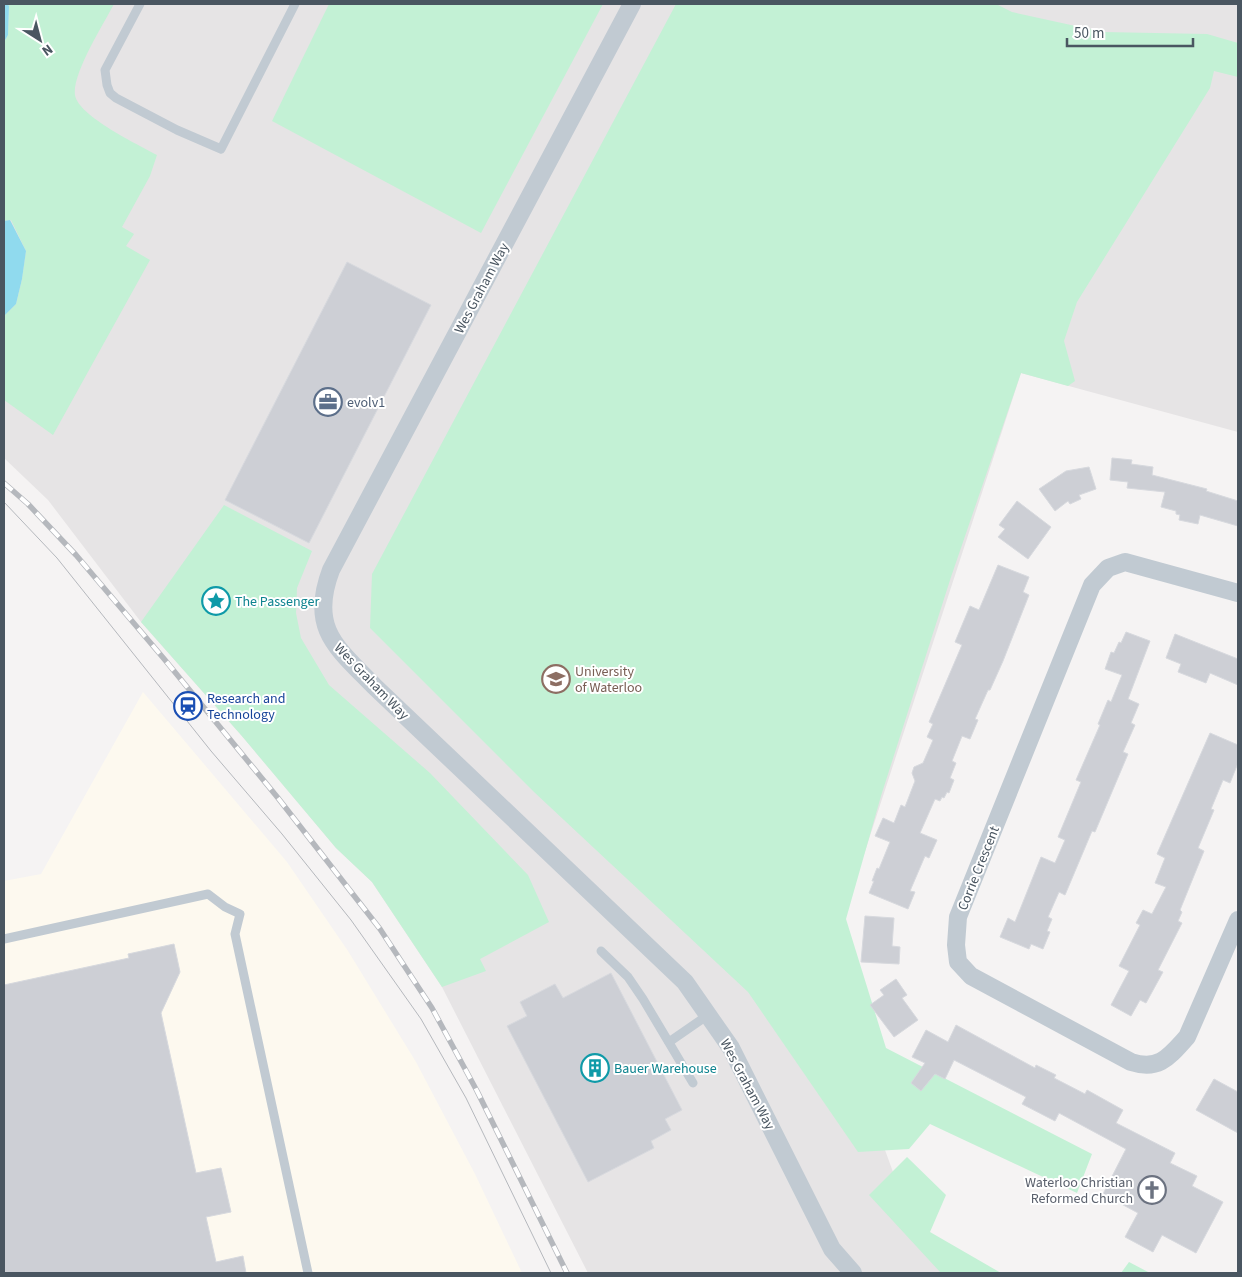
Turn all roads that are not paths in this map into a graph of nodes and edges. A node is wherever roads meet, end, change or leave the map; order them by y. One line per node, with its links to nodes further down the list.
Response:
1 (140, 4): 2 (lane)
2 (295, 4)
3 (632, 4): 8 (street, Wes Graham Way)
4 (1238, 593): 5 (street, Corrie Crescent)
5 (1238, 920)
6 (4, 939): 11 (lane)
7 (601, 951): 9 (lane)
8 (708, 1015): 9 (lane); 12 (street, Wes Graham Way)
9 (669, 1042): 10 (lane)
10 (693, 1083)
11 (308, 1273)
12 (853, 1273)

